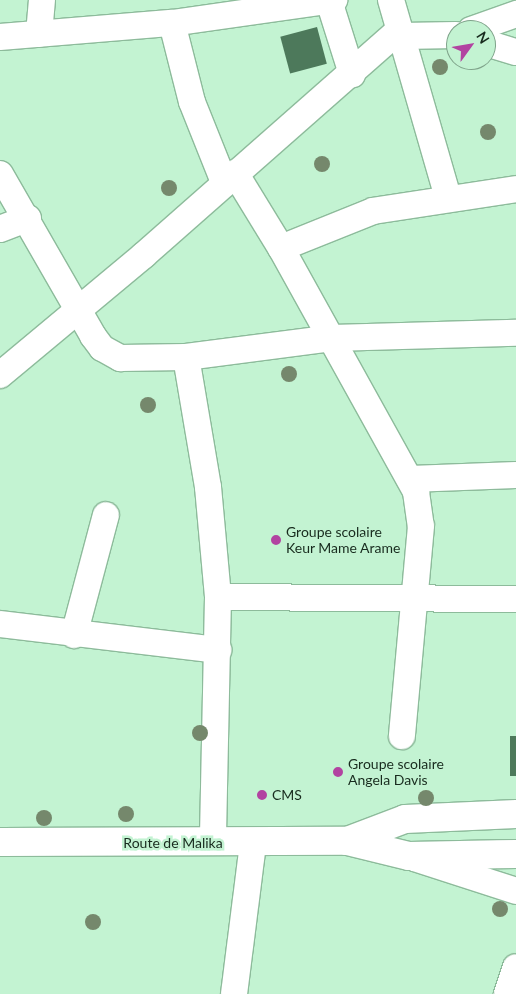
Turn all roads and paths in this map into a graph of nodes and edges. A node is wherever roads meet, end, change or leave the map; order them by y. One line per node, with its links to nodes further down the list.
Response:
1 (42, 0): 9 (street)
2 (331, 0): 4 (street); 14 (street)
3 (392, 0): 8 (street)
4 (242, 6): 7 (street)
5 (516, 14): 6 (street)
6 (496, 21)
7 (172, 23): 9 (street); 16 (street)
8 (401, 32): 10 (street); 14 (street); 18 (street)
9 (39, 34): 11 (street)
10 (446, 34)
11 (0, 37)
12 (496, 47): 13 (street)
13 (516, 52)
14 (352, 74): 16 (street)
15 (0, 174): 19 (street)
16 (230, 177): 21 (street); 22 (street)
17 (516, 189): 18 (street)
18 (448, 198): 21 (street)
19 (28, 218): 20 (street); 22 (street)
20 (0, 230)
21 (281, 248): 24 (street)
22 (78, 310): 25 (street); 26 (street)
23 (516, 333): 24 (street)
24 (332, 338): 25 (street); 28 (street)
25 (186, 357): 30 (street)
26 (0, 375)
27 (516, 474): 28 (street)
28 (410, 479): 32 (street)
29 (106, 515): 34 (street)
30 (218, 598): 32 (street); 35 (street)
31 (516, 599): 32 (street)
32 (414, 600): 36 (street)
33 (0, 624): 34 (street)
34 (74, 635): 35 (street)
35 (218, 650): 40 (street)
36 (402, 736)
37 (516, 814): 38 (main road, Route de Malika)
38 (347, 841): 41 (main road, Route de Malika); 43 (main road, Route de Malika)
39 (0, 842): 40 (main road, Route de Malika)
40 (213, 842): 41 (main road, Route de Malika)
41 (253, 844): 46 (street)
42 (516, 854): 43 (main road, Route de Malika)
43 (408, 856): 44 (street)
44 (516, 891)
45 (516, 967): 47 (street)
46 (234, 994)
47 (507, 994)

